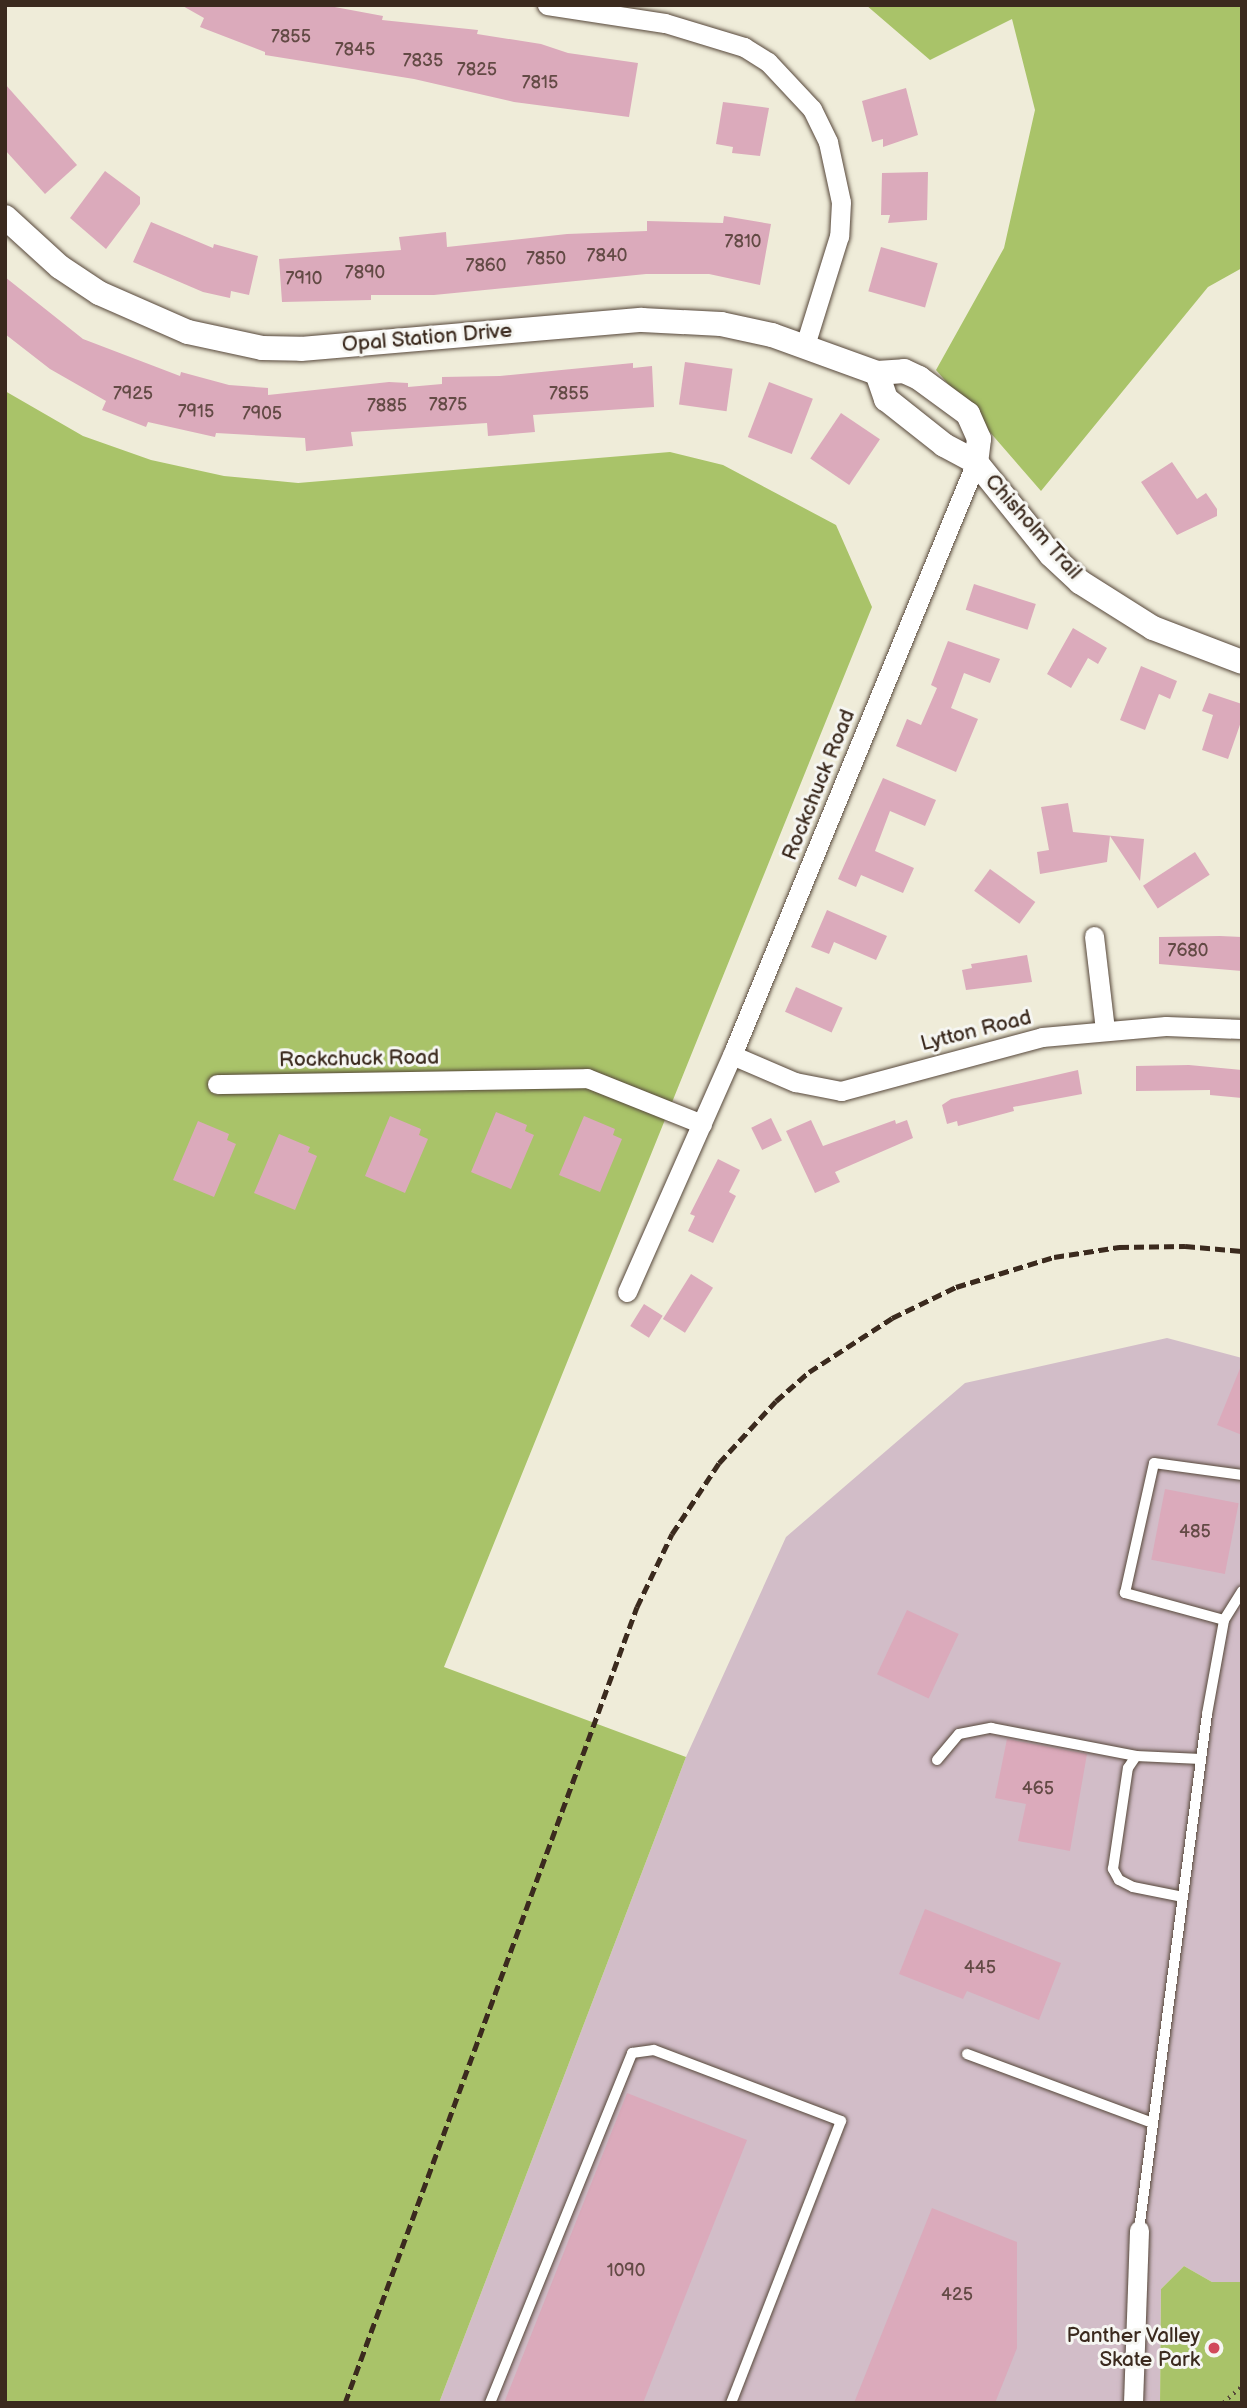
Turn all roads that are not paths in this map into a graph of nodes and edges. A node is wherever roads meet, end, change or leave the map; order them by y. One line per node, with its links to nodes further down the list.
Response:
1 (547, 5): 3 (street)
2 (5, 217): 3 (street, Opal Station Drive)
3 (805, 345): 4 (street, Opal Station Drive)
4 (877, 373): 5 (street); 5 (street, Opal Station Drive)
5 (976, 462): 6 (street, Chisholm Trail); 10 (street, Rockchuck Road)
6 (1240, 655)
7 (1094, 936): 8 (street)
8 (1105, 1029): 9 (street, Lytton Road); 10 (street, Lytton Road)
9 (1242, 1029)
10 (732, 1055): 12 (street, Rockchuck Road)
11 (218, 1084): 12 (street, Rockchuck Road)
12 (702, 1124): 13 (street, Rockchuck Road)
13 (627, 1292)
14 (1242, 1475): 16 (lane)
15 (1242, 1591): 16 (lane)
16 (1224, 1620): 18 (lane)
17 (1136, 1756): 18 (lane); 19 (lane); 20 (lane)
18 (1201, 1759): 20 (lane)
19 (937, 1760)
20 (1183, 1897): 22 (lane)
21 (967, 2054): 22 (lane)
22 (1153, 2123): 23 (lane)
23 (1139, 2230): 26 (street)
24 (489, 2403): 25 (lane)
25 (731, 2403)
26 (1133, 2403)

